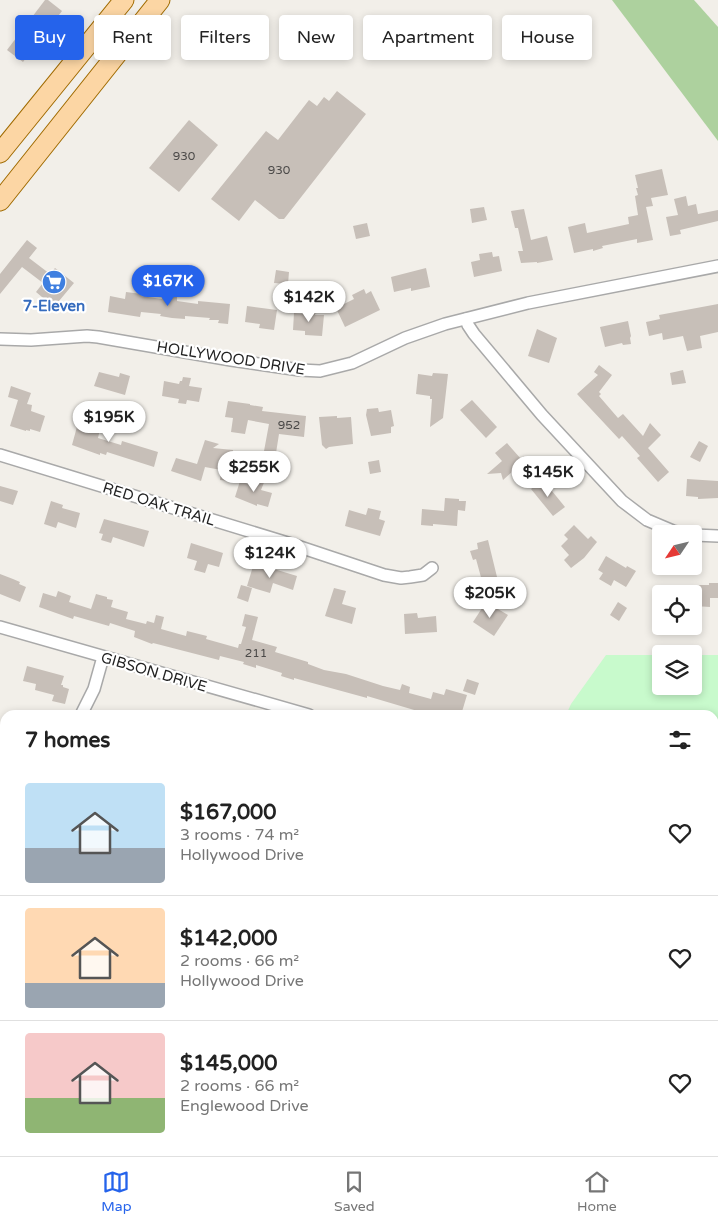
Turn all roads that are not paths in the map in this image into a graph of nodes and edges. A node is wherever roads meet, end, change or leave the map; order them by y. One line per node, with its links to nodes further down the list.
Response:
1 (124, 0): 3 (main road)
2 (160, 0): 4 (main road)
3 (0, 153)
4 (0, 201)
5 (718, 266): 6 (street, HOLLYWOOD DRIVE)
6 (466, 319): 7 (street, HOLLYWOOD DRIVE); 9 (street)
7 (0, 339)
8 (0, 455): 12 (street, RED OAK TRAIL)
9 (659, 525)
10 (702, 535): 11 (street)
11 (718, 536)
12 (432, 568)
13 (0, 627): 14 (street, GIBSON DRIVE)
14 (103, 657): 15 (street); 16 (street, GIBSON DRIVE)
15 (84, 710)
16 (291, 710)

